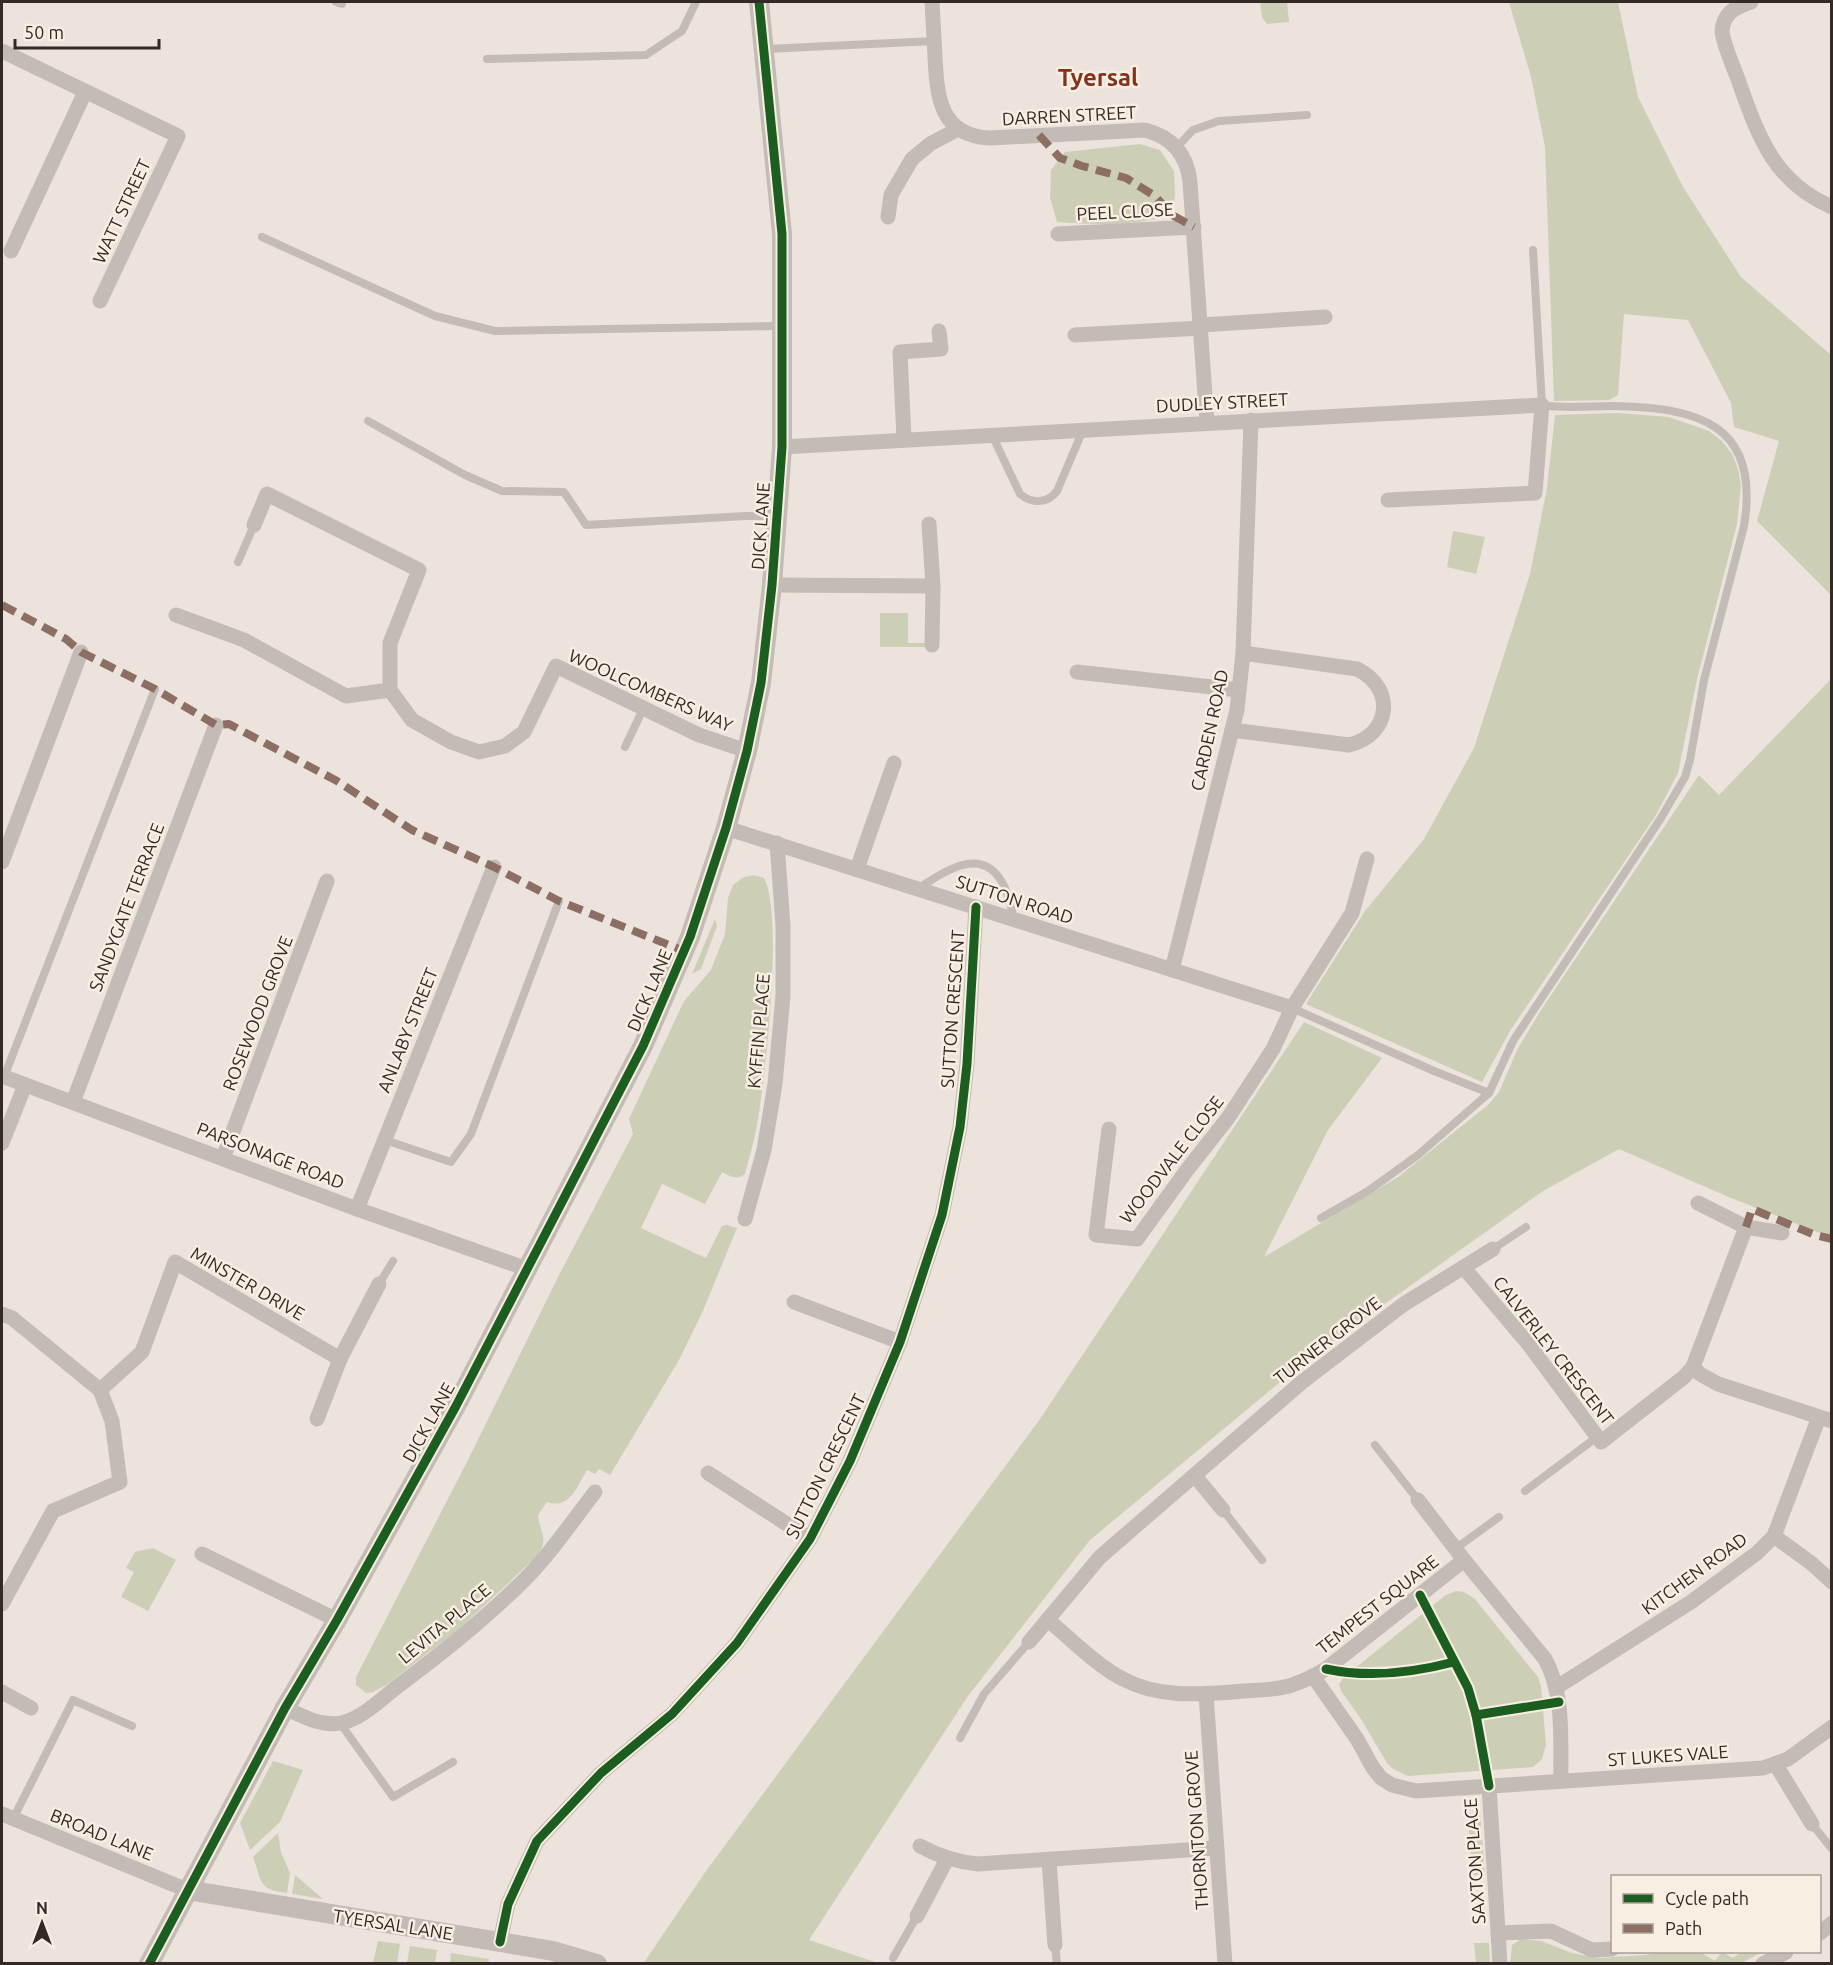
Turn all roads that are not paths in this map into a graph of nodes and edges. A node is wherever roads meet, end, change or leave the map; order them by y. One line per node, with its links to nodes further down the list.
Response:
1 (696, 2): 8 (lane)
2 (759, 2): 6 (street, DICK LANE)
3 (932, 2): 5 (street)
4 (1751, 2): 13 (street)
5 (934, 41): 6 (lane); 11 (street)
6 (764, 50): 22 (street, DICK LANE)
7 (2, 51): 9 (street)
8 (487, 58)
9 (85, 92): 19 (street); 20 (street, WATT STREET)
10 (1307, 115): 12 (lane)
11 (958, 129): 12 (street, DARREN STREET); 14 (street)
12 (1177, 147): 15 (street)
13 (1832, 207)
14 (888, 217)
15 (1194, 227): 16 (street, PEEL CLOSE); 23 (street)
16 (1058, 234)
17 (262, 237): 22 (lane)
18 (1533, 250): 26 (lane)
19 (10, 251)
20 (100, 302)
21 (1325, 317): 23 (street)
22 (782, 326): 33 (street, DICK LANE)
23 (1201, 326): 25 (street); 29 (street)
24 (939, 331): 32 (street)
25 (1075, 335)
26 (1542, 405): 27 (street, DUDLEY STREET); 34 (street); 70 (lane)
27 (1251, 420): 29 (street, DUDLEY STREET); 44 (street, CARDEN ROAD)
28 (368, 421): 35 (lane)
29 (1207, 423): 30 (street, DUDLEY STREET)
30 (1083, 430): 31 (street, DUDLEY STREET); 31 (lane)
31 (992, 435): 32 (street, DUDLEY STREET)
32 (904, 439): 33 (street, DUDLEY STREET)
33 (782, 447): 35 (street, DICK LANE)
34 (1388, 500)
35 (778, 516): 39 (street, DICK LANE)
36 (929, 524): 40 (street)
37 (254, 525): 38 (lane); 47 (street)
38 (238, 562)
39 (772, 585): 40 (street); 53 (street, DICK LANE)
40 (933, 586): 42 (street)
41 (176, 615): 47 (street)
42 (932, 645)
43 (81, 652): 58 (street)
44 (1243, 653): 48 (street, CARDEN ROAD); 51 (street)
45 (1077, 672): 48 (street)
46 (154, 688): 68 (lane)
47 (390, 690): 49 (street, WOOLCOMBERS WAY)
48 (1239, 690): 51 (street, CARDEN ROAD)
49 (644, 707): 52 (lane); 53 (street, WOOLCOMBERS WAY)
50 (216, 725): 71 (street, SANDYGATE TERRACE)
51 (1232, 730): 66 (street, CARDEN ROAD)
52 (625, 747)
53 (747, 751): 55 (street, DICK LANE)
54 (894, 763): 60 (street)
55 (726, 828): 56 (street, SUTTON ROAD); 86 (street, DICK LANE)
56 (777, 843): 60 (street, SUTTON ROAD); 79 (street, KYFFIN PLACE)
57 (1367, 859): 67 (street)
58 (2, 862)
59 (494, 867): 73 (street, ANLABY STREET)
60 (857, 869): 62 (street, SUTTON ROAD)
61 (327, 881): 75 (street, ROSEWOOD GROVE)
62 (918, 888): 64 (street, SUTTON ROAD); 65 (lane)
63 (559, 901): 73 (lane)
64 (976, 907): 65 (street, SUTTON ROAD); 90 (street, SUTTON CRESCENT)
65 (1014, 920): 66 (street, SUTTON ROAD)
66 (1172, 970): 67 (street, SUTTON ROAD)
67 (1292, 1008): 70 (lane); 72 (street, WOODVALE CLOSE)
68 (3, 1076): 69 (street, PARSONAGE ROAD)
69 (25, 1085): 71 (street, PARSONAGE ROAD); 74 (street)
70 (1489, 1093): 78 (lane)
71 (73, 1102): 75 (street, PARSONAGE ROAD)
72 (1109, 1129)
73 (385, 1140): 77 (street, ANLABY STREET)
74 (2, 1143)
75 (223, 1158): 77 (street, PARSONAGE ROAD)
76 (1698, 1203): 81 (street)
77 (357, 1209): 86 (street, PARSONAGE ROAD)
78 (1321, 1218)
79 (746, 1219)
80 (1526, 1227): 83 (lane)
81 (1746, 1227): 82 (street); 92 (street, CALVERLEY CRESCENT)
82 (1782, 1233)
83 (1493, 1249): 85 (street, TURNER GROVE)
84 (393, 1261): 87 (lane)
85 (1464, 1268): 96 (street, CALVERLEY CRESCENT); 99 (street, TURNER GROVE)
86 (527, 1269): 112 (street, DICK LANE)
87 (379, 1284): 91 (street)
88 (794, 1302): 90 (street)
89 (2, 1314): 93 (street)
90 (900, 1342): 106 (street, SUTTON CRESCENT)
91 (340, 1359): 93 (street, MINSTER DRIVE); 94 (street)
92 (1693, 1367): 95 (street); 96 (street, CALVERLEY CRESCENT)
93 (100, 1390): 111 (street)
94 (317, 1419)
95 (1825, 1419): 105 (street, KITCHEN ROAD)
96 (1597, 1437): 100 (lane)
97 (1375, 1445): 102 (lane)
98 (708, 1473): 106 (street)
99 (1195, 1476): 103 (street); 113 (street, TURNER GROVE)
100 (1525, 1491)
101 (595, 1492): 121 (street, LEVITA PLACE)
102 (1418, 1500): 108 (street, TEMPEST SQUARE)
103 (1223, 1510): 109 (lane)
104 (1499, 1517): 108 (lane)
105 (1774, 1536): 110 (street); 116 (street, KITCHEN ROAD)
106 (810, 1539): 139 (street, SUTTON CRESCENT)
107 (202, 1554): 112 (street)
108 (1460, 1555): 115 (street, TEMPEST SQUARE); 116 (street, TEMPEST SQUARE)
109 (1262, 1560)
110 (1832, 1582)
111 (2, 1604)
112 (337, 1620): 120 (street, DICK LANE)
113 (1048, 1620): 114 (street, TURNER GROVE); 118 (street, TEMPEST SQUARE)
114 (1029, 1642): 124 (lane, TURNER GROVE)
115 (1313, 1677): 118 (street, TEMPEST SQUARE); 128 (street, TEMPEST SQUARE)
116 (1557, 1687): 127 (street, TEMPEST SQUARE)
117 (2, 1692): 119 (street)
118 (1206, 1694): 132 (street, THORNTON GROVE)
119 (31, 1708)
120 (285, 1708): 121 (street); 136 (street, DICK LANE)
121 (340, 1723): 125 (lane)
122 (132, 1726): 129 (lane)
123 (1832, 1727): 126 (street, ST LUKES VALE)
124 (960, 1738)
125 (453, 1762)
126 (1776, 1765): 127 (street, ST LUKES VALE); 130 (street)
127 (1562, 1781): 128 (street, TEMPEST SQUARE)
128 (1489, 1786): 138 (street, SAXTON PLACE)
129 (7, 1817): 136 (street, BROAD LANE)
130 (1812, 1824): 133 (lane)
131 (920, 1846): 134 (street)
132 (1216, 1848): 135 (street); 147 (street, THORNTON GROVE)
133 (1832, 1849)
134 (947, 1859): 135 (street); 137 (street)
135 (1050, 1860): 140 (street)
136 (187, 1890): 139 (street, TYERSAL LANE); 144 (street, DICK LANE)
137 (917, 1916): 143 (lane)
138 (1498, 1933): 141 (street, SAXTON PLACE); 148 (street, SAXTON PLACE)
139 (500, 1942): 145 (street, TYERSAL LANE)
140 (1055, 1945): 146 (lane)
141 (1611, 1949)
142 (1784, 1953): 149 (street)
143 (893, 1958)
144 (149, 1964)
145 (597, 1964)
146 (1057, 1964)
147 (1225, 1964)
148 (1500, 1964)
149 (1763, 1964)

